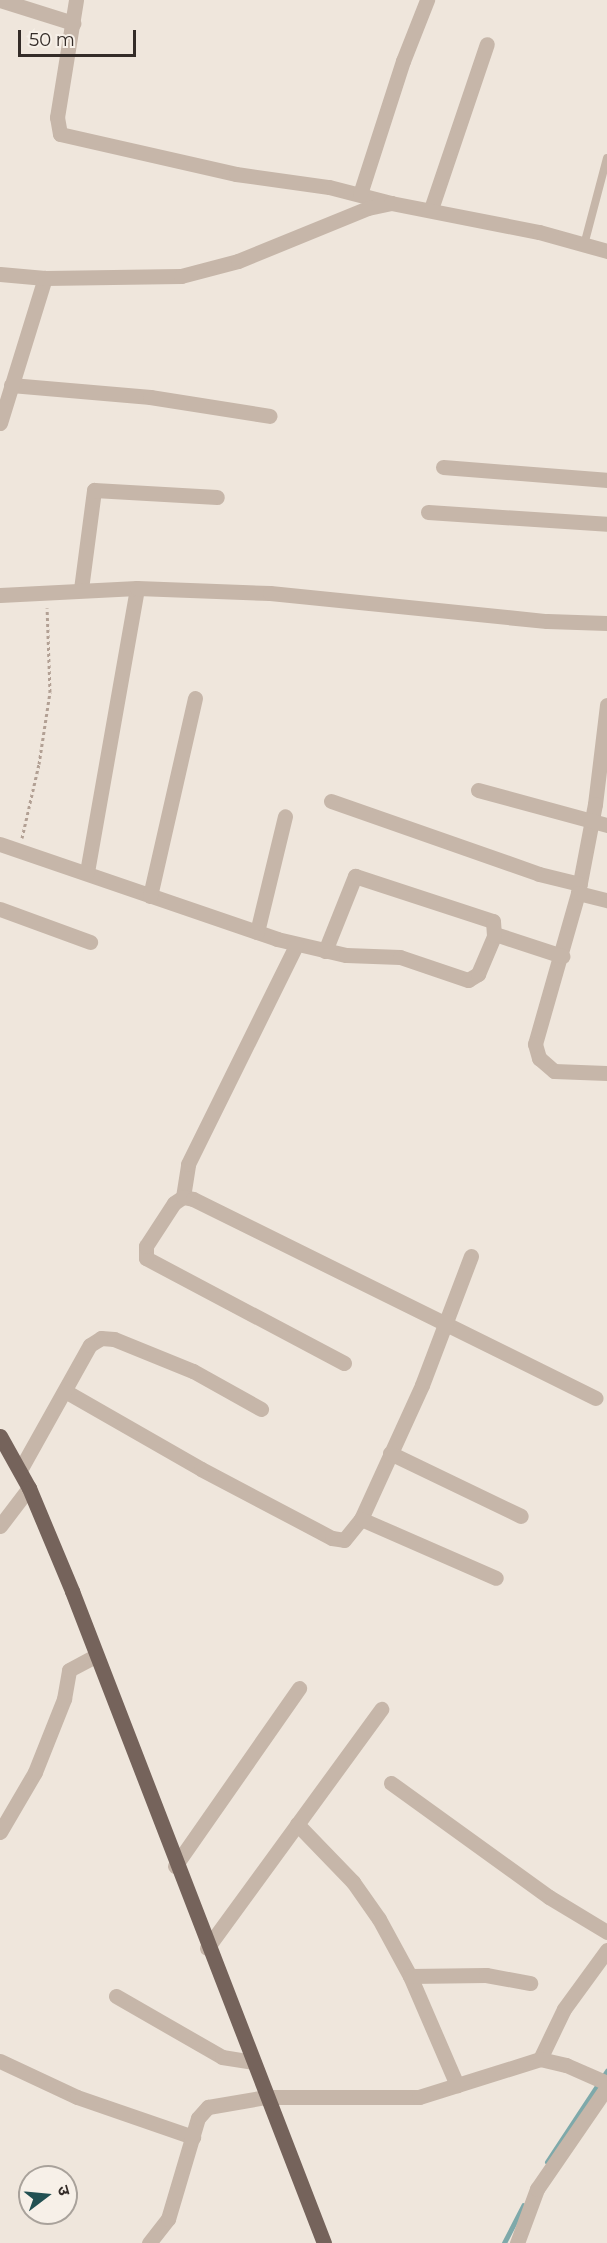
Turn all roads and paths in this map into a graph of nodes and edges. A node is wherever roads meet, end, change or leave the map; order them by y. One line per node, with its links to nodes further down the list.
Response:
1 (0, 0): 4 (street)
2 (76, 0): 4 (street)
3 (427, 0): 7 (street)
4 (73, 23): 7 (street)
5 (487, 44): 9 (street)
6 (607, 158): 10 (lane)
7 (360, 194): 8 (street)
8 (391, 202): 9 (street); 13 (street)
9 (431, 209): 10 (street)
10 (584, 245): 11 (street)
11 (607, 251)
12 (0, 274): 13 (street)
13 (45, 278): 14 (street)
14 (11, 385): 15 (street); 16 (street)
15 (270, 416)
16 (0, 423)
17 (443, 467): 18 (street)
18 (607, 480)
19 (217, 497): 23 (street)
20 (428, 512): 21 (street)
21 (607, 524)
22 (137, 588): 23 (street); 26 (street); 35 (street)
23 (81, 590): 24 (street)
24 (46, 591): 25 (street); 34 (path)
25 (0, 595)
26 (607, 623)
27 (195, 698): 37 (street)
28 (607, 705): 32 (street)
29 (478, 790): 32 (street)
30 (331, 801): 36 (street)
31 (285, 816): 40 (street)
32 (599, 823): 36 (street)
33 (0, 844): 34 (street)
34 (20, 850): 35 (street)
35 (87, 872): 37 (street)
36 (579, 889): 38 (street); 45 (street)
37 (150, 896): 40 (street)
38 (607, 900)
39 (0, 909): 42 (street)
40 (257, 932): 43 (street)
41 (494, 934): 44 (street); 44 (street); 45 (street)
42 (90, 942)
43 (296, 945): 44 (street); 47 (street)
44 (325, 951)
45 (562, 956): 46 (street)
46 (607, 1073)
47 (183, 1197): 49 (street); 50 (street)
48 (471, 1257): 49 (street)
49 (445, 1324): 52 (street); 55 (street)
50 (344, 1363)
51 (65, 1391): 53 (street); 56 (street); 59 (street)
52 (595, 1398)
53 (261, 1409)
54 (0, 1436): 56 (main road)
55 (390, 1453): 58 (street); 59 (street)
56 (20, 1470): 57 (main road)
57 (29, 1488): 60 (street); 62 (main road)
58 (521, 1516)
59 (361, 1519): 61 (street)
60 (0, 1526)
61 (496, 1578)
62 (95, 1656): 67 (street); 68 (main road)
63 (298, 1688): 68 (street)
64 (381, 1709): 66 (street)
65 (391, 1783): 69 (street)
66 (297, 1824): 70 (street); 72 (street)
67 (0, 1832)
68 (175, 1866): 70 (main road)
69 (607, 1932)
70 (207, 1948): 77 (main road)
71 (607, 1950): 75 (street)
72 (410, 1976): 73 (street); 79 (street)
73 (530, 1983)
74 (116, 1996): 77 (street)
75 (540, 2059): 78 (street); 79 (street)
76 (0, 2061): 81 (street)
77 (253, 2062): 80 (main road)
78 (604, 2083): 84 (street)
79 (457, 2085): 80 (street)
80 (266, 2097): 81 (street); 83 (main road)
81 (193, 2137): 82 (street)
82 (149, 2243)
83 (324, 2243)
84 (517, 2243)

